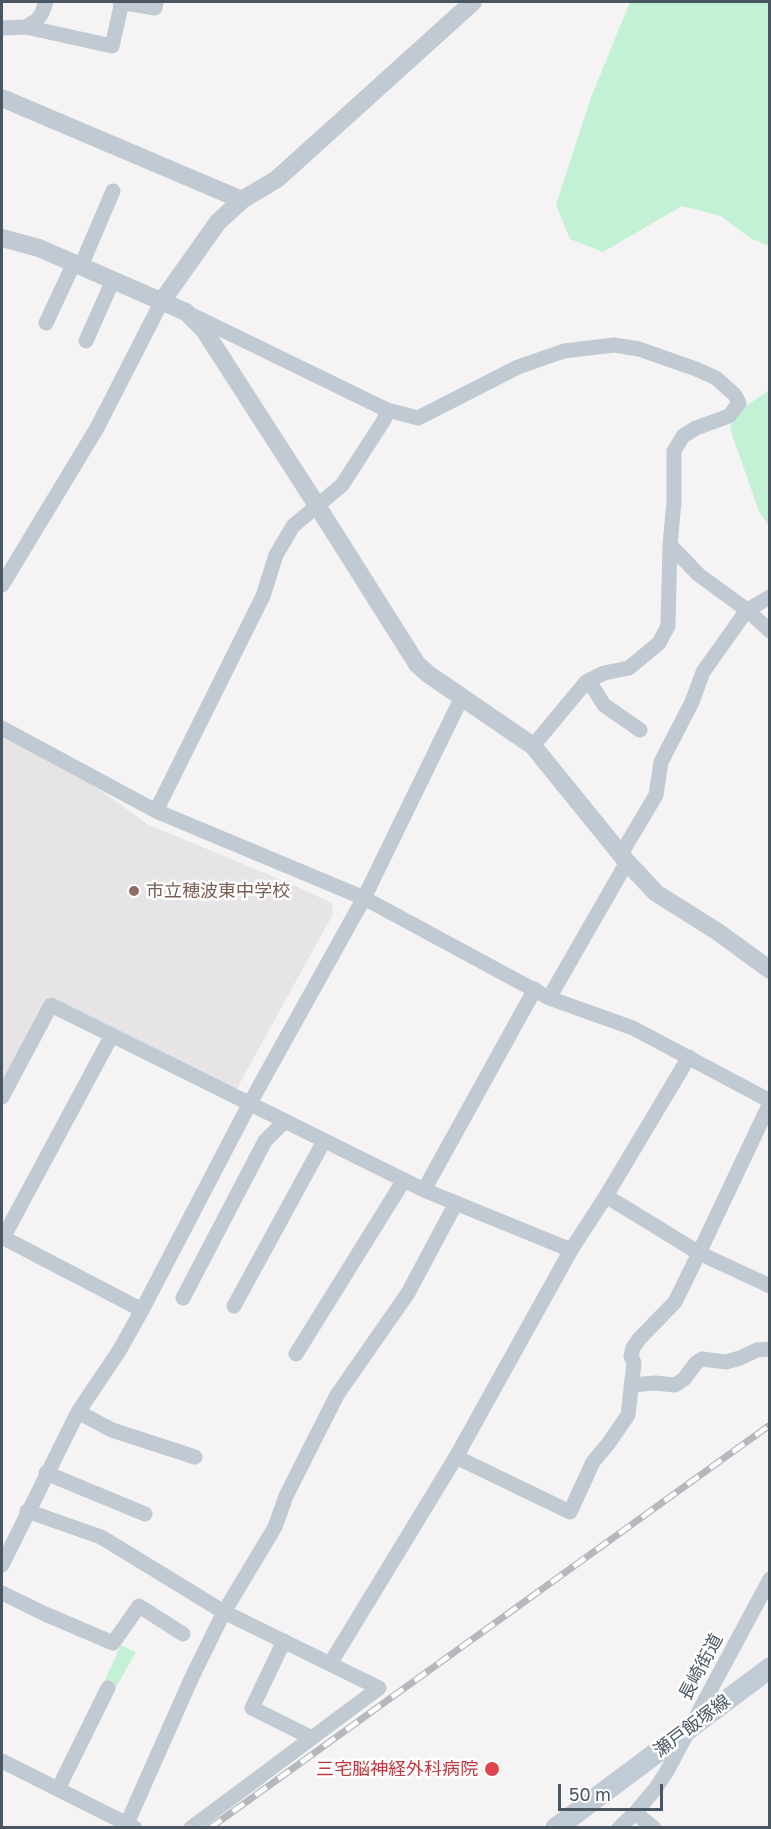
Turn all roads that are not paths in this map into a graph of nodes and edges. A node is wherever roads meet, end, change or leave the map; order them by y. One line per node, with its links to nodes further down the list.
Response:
1 (46, 2): 5 (street)
2 (121, 2): 3 (street); 5 (street)
3 (156, 2)
4 (473, 2): 9 (street)
5 (26, 27): 6 (street)
6 (2, 28)
7 (2, 98): 9 (street)
8 (113, 191): 11 (street)
9 (242, 200): 13 (street)
10 (2, 238): 11 (street)
11 (77, 265): 12 (street); 15 (street)
12 (113, 280): 13 (street); 16 (street)
13 (162, 301): 14 (street); 20 (street)
14 (186, 312): 17 (street); 18 (street)
15 (46, 323)
16 (86, 341)
17 (387, 410): 18 (street); 19 (street)
18 (318, 507): 25 (street); 29 (street)
19 (670, 545): 22 (street); 24 (street)
20 (2, 585)
21 (770, 597): 22 (street)
22 (747, 610): 23 (street); 30 (street)
23 (770, 631)
24 (589, 681): 27 (street); 28 (street)
25 (462, 697): 28 (street); 31 (street)
26 (2, 728): 29 (street)
27 (640, 730)
28 (533, 746): 30 (street)
29 (156, 811): 31 (street)
30 (624, 858): 32 (street); 34 (street)
31 (364, 898): 33 (street); 39 (street)
32 (770, 970)
33 (534, 989): 34 (street); 43 (street)
34 (549, 998): 36 (street)
35 (112, 1035): 37 (street); 39 (street); 46 (street)
36 (689, 1057): 38 (street); 44 (street)
37 (2, 1097)
38 (770, 1102): 48 (street)
39 (250, 1103): 40 (street); 52 (street)
40 (285, 1121): 41 (street); 50 (street)
41 (324, 1141): 42 (street); 51 (street)
42 (404, 1180): 43 (street); 54 (street)
43 (424, 1190): 45 (street)
44 (606, 1196): 47 (street); 48 (street)
45 (456, 1203): 47 (street); 65 (street)
46 (2, 1238): 52 (street)
47 (571, 1250): 58 (street)
48 (699, 1253): 49 (street); 55 (street)
49 (770, 1286)
50 (183, 1298)
51 (234, 1306)
52 (142, 1310): 56 (street)
53 (770, 1349): 55 (street)
54 (297, 1353)
55 (632, 1385): 58 (street)
56 (78, 1412): 57 (street); 59 (street)
57 (195, 1457)
58 (456, 1457): 68 (street)
59 (46, 1473): 60 (street); 61 (street)
60 (27, 1511): 62 (street); 65 (street)
61 (145, 1514)
62 (2, 1565)
63 (770, 1579): 71 (street, 長崎街道)
64 (2, 1593): 66 (street)
65 (224, 1612): 67 (street); 76 (street)
66 (183, 1634)
67 (284, 1641): 68 (street); 72 (street)
68 (330, 1664): 72 (street)
69 (770, 1668): 71 (main road, 瀬戸飯塚線)
70 (108, 1688): 74 (street)
71 (692, 1725): 75 (street, 長崎街道); 78 (main road, 瀬戸飯塚線)
72 (312, 1738): 77 (street)
73 (2, 1761): 74 (street)
74 (58, 1789): 76 (street)
75 (635, 1813): 79 (street, 長崎街道); 80 (street)
76 (129, 1826)
77 (191, 1827)
78 (556, 1827)
79 (619, 1827)
80 (654, 1827)

